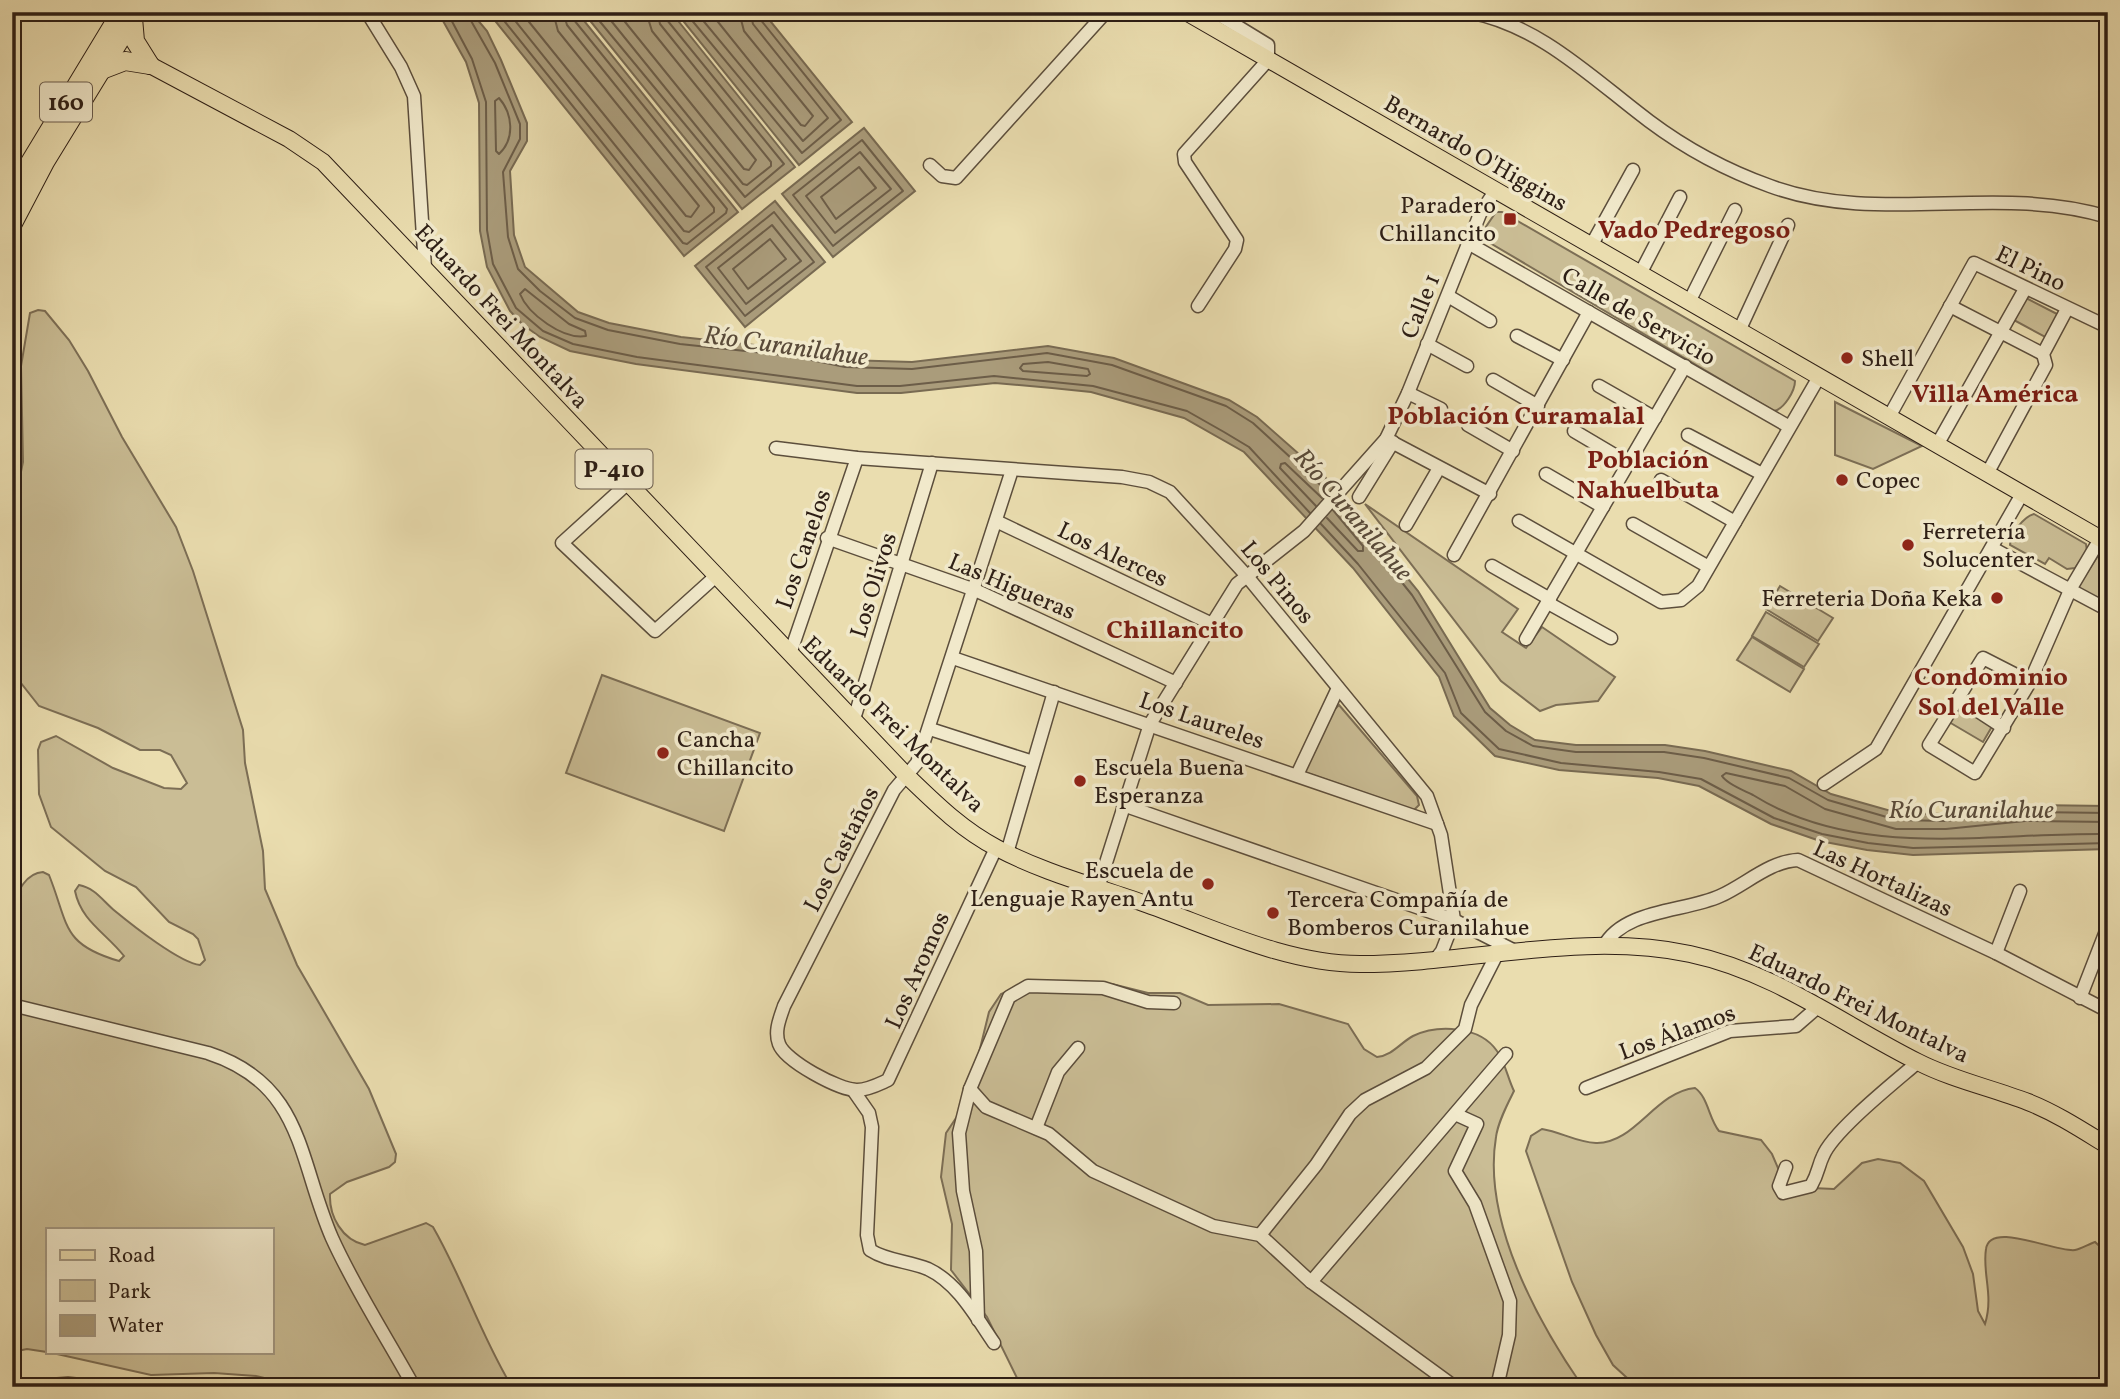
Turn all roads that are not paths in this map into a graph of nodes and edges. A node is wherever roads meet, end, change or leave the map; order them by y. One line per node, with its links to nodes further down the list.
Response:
1 (367, 12): 21 (street)
2 (1106, 12): 10 (street)
3 (1186, 12): 7 (main road, Bernardo O'Higgins)
4 (1214, 12): 7 (street)
5 (1469, 12): 16 (street)
6 (130, 14): 8 (highway); 9 (highway, 160); 13 (highway, 160)
7 (1268, 60): 12 (main road, Bernardo O'Higgins); 26 (street)
8 (150, 65): 9 (highway); 21 (main road, Eduardo Frei Montalva / P-410)
9 (99, 71): 17 (highway, 160)
10 (930, 164)
11 (1633, 170): 20 (street)
12 (1495, 191): 19 (street, Calle 1); 20 (main road, Bernardo O'Higgins)
13 (12, 192)
14 (1680, 197): 22 (street)
15 (1735, 210): 25 (street)
16 (2108, 217)
17 (12, 225)
18 (1788, 225): 32 (street)
19 (1468, 243): 24 (street, Calle 1); 29 (street, Calle de Servicio)
20 (1591, 246): 22 (main road, Bernardo O'Higgins)
21 (425, 268): 65 (main road, Eduardo Frei Montalva / P-410)
22 (1640, 274): 25 (main road, Bernardo O'Higgins)
23 (2025, 289): 27 (street, El Pino); 28 (street, El Pino); 33 (street)
24 (1448, 296): 30 (street); 35 (street, Calle 1)
25 (1689, 302): 32 (main road, Bernardo O'Higgins)
26 (1198, 306)
27 (1950, 306): 33 (street); 46 (street)
28 (2067, 309): 31 (street, El Pino); 36 (street)
29 (1589, 312): 37 (street); 39 (street, Calle de Servicio)
30 (1490, 321)
31 (2108, 327)
32 (1739, 331): 40 (main road, Bernardo O'Higgins)
33 (2000, 332): 36 (street); 53 (street)
34 (1517, 336): 37 (street)
35 (1427, 344): 38 (street); 43 (street, Calle 1)
36 (2043, 354): 63 (street)
37 (1563, 360): 44 (street)
38 (1467, 366)
39 (1685, 366): 47 (street); 49 (street, Calle de Servicio)
40 (1819, 377): 46 (main road, Bernardo O'Higgins); 49 (street)
41 (1493, 380): 44 (street)
42 (1599, 386): 47 (street)
43 (1408, 393): 45 (street); 52 (street, Calle 1)
44 (1538, 406): 55 (street)
45 (1441, 409)
46 (1889, 417): 53 (main road, Bernardo O'Higgins)
47 (1655, 418): 58 (street)
48 (1468, 425): 55 (street)
49 (1788, 426): 62 (street)
50 (1574, 431): 58 (street)
51 (1688, 435): 62 (street)
52 (1390, 441): 59 (street); 68 (street); 83 (street)
53 (1937, 445): 63 (main road, Bernardo O'Higgins)
54 (776, 448): 56 (street, Los Pinos)
55 (1513, 451): 66 (street)
56 (857, 458): 57 (street, Los Pinos); 75 (street, Los Canelos)
57 (932, 463): 60 (street, Los Pinos); 80 (street, Los Olivos)
58 (1628, 463): 69 (street)
59 (1439, 468): 66 (street); 74 (street)
60 (1012, 470): 70 (street, Los Castaños); 83 (street, Los Pinos)
61 (1546, 474): 69 (street)
62 (1762, 474): 72 (street)
63 (1987, 474): 67 (main road, Bernardo O'Higgins)
64 (1661, 480): 72 (street)
65 (628, 483): 84 (main road, Eduardo Frei Montalva / P-410); 84 (street)
66 (1490, 494): 78 (street)
67 (2022, 494): 76 (main road, Bernardo O'Higgins); 77 (street)
68 (1359, 497)
69 (1603, 507): 79 (street)
70 (996, 521): 86 (street, Los Castaños); 89 (street, Los Alerces)
71 (1519, 521): 79 (street)
72 (1735, 522): 82 (street)
73 (1633, 524): 82 (street)
74 (1406, 526)
75 (827, 538): 80 (street, Las Higueras); 92 (street, Los Canelos)
76 (2104, 541): 85 (street)
77 (1992, 548): 85 (street); 106 (street)
78 (1454, 555)
79 (1576, 555): 82 (street); 87 (street)
80 (901, 564): 86 (street, Las Higueras); 99 (street, Los Olivos)
81 (1492, 566): 87 (street)
82 (1707, 566)
83 (1247, 575): 89 (street); 96 (street, Los Pinos)
84 (716, 576): 92 (main road, Eduardo Frei Montalva / P-410)
85 (2071, 588): 88 (street); 94 (street)
86 (975, 590): 93 (street, Los Castaños); 95 (street, Las Higueras)
87 (1549, 601): 90 (street); 91 (street)
88 (2108, 610)
89 (1212, 624): 95 (street)
90 (1611, 638)
91 (1526, 639)
92 (790, 654): 99 (main road, Eduardo Frei Montalva / P-410)
93 (953, 658): 97 (street, Los Laureles); 102 (street, Los Castaños)
94 (2030, 682): 98 (street); 101 (street)
95 (1176, 683): 100 (street)
96 (1338, 688): 105 (street); 108 (street, Los Pinos)
97 (1054, 692): 100 (street, Los Laureles); 103 (street, Los Aromos)
98 (1958, 698): 101 (street); 101 (street)
99 (854, 719): 104 (main road, Eduardo Frei Montalva / P-410)
100 (1150, 724): 105 (street, Los Laureles); 107 (street)
101 (2004, 728)
102 (930, 729): 103 (street); 104 (street, Los Castaños)
103 (1033, 762): 109 (street, Los Aromos)
104 (906, 775): 109 (main road, Eduardo Frei Montalva / P-410); 129 (street, Los Castaños)
105 (1297, 775): 108 (street, Los Laureles)
106 (1824, 783)
107 (1123, 805): 110 (street); 112 (street)
108 (1437, 824): 112 (street, Los Pinos)
109 (1002, 850): 110 (main road, Eduardo Frei Montalva / P-410); 129 (street, Los Aromos)
110 (1098, 888): 118 (main road, Eduardo Frei Montalva / P-410)
111 (2020, 891): 117 (street)
112 (1454, 920): 115 (street); 118 (street)
113 (2108, 926): 119 (street)
114 (1604, 946): 115 (main road, Eduardo Frei Montalva / P-410); 117 (street, Las Hortalizas); 122 (main road, Eduardo Frei Montalva / P-410)
115 (1515, 951): 116 (main road, Eduardo Frei Montalva / P-410)
116 (1498, 952): 118 (main road, Eduardo Frei Montalva / P-410); 134 (street)
117 (1996, 953): 119 (street, Las Hortalizas)
118 (1435, 960)
119 (2080, 998): 123 (street, Las Hortalizas)
120 (1174, 1003): 128 (street)
121 (12, 1005): 138 (street)
122 (1819, 1006): 126 (main road, Eduardo Frei Montalva / P-410); 127 (street, Los Álamos)
123 (2108, 1011)
124 (1078, 1048): 131 (street)
125 (1506, 1054): 130 (street)
126 (1917, 1062): 132 (main road, Eduardo Frei Montalva / P-410); 133 (street)
127 (1586, 1088)
128 (970, 1089): 131 (street); 136 (street)
129 (856, 1090): 136 (street)
130 (1455, 1114): 135 (street); 140 (street)
131 (1036, 1128): 134 (street)
132 (2108, 1146)
133 (1786, 1167)
134 (1260, 1235): 135 (street)
135 (1311, 1282): 139 (street)
136 (978, 1320): 137 (street)
137 (994, 1343)
138 (414, 1387)
139 (1455, 1387)
140 (1497, 1387)

